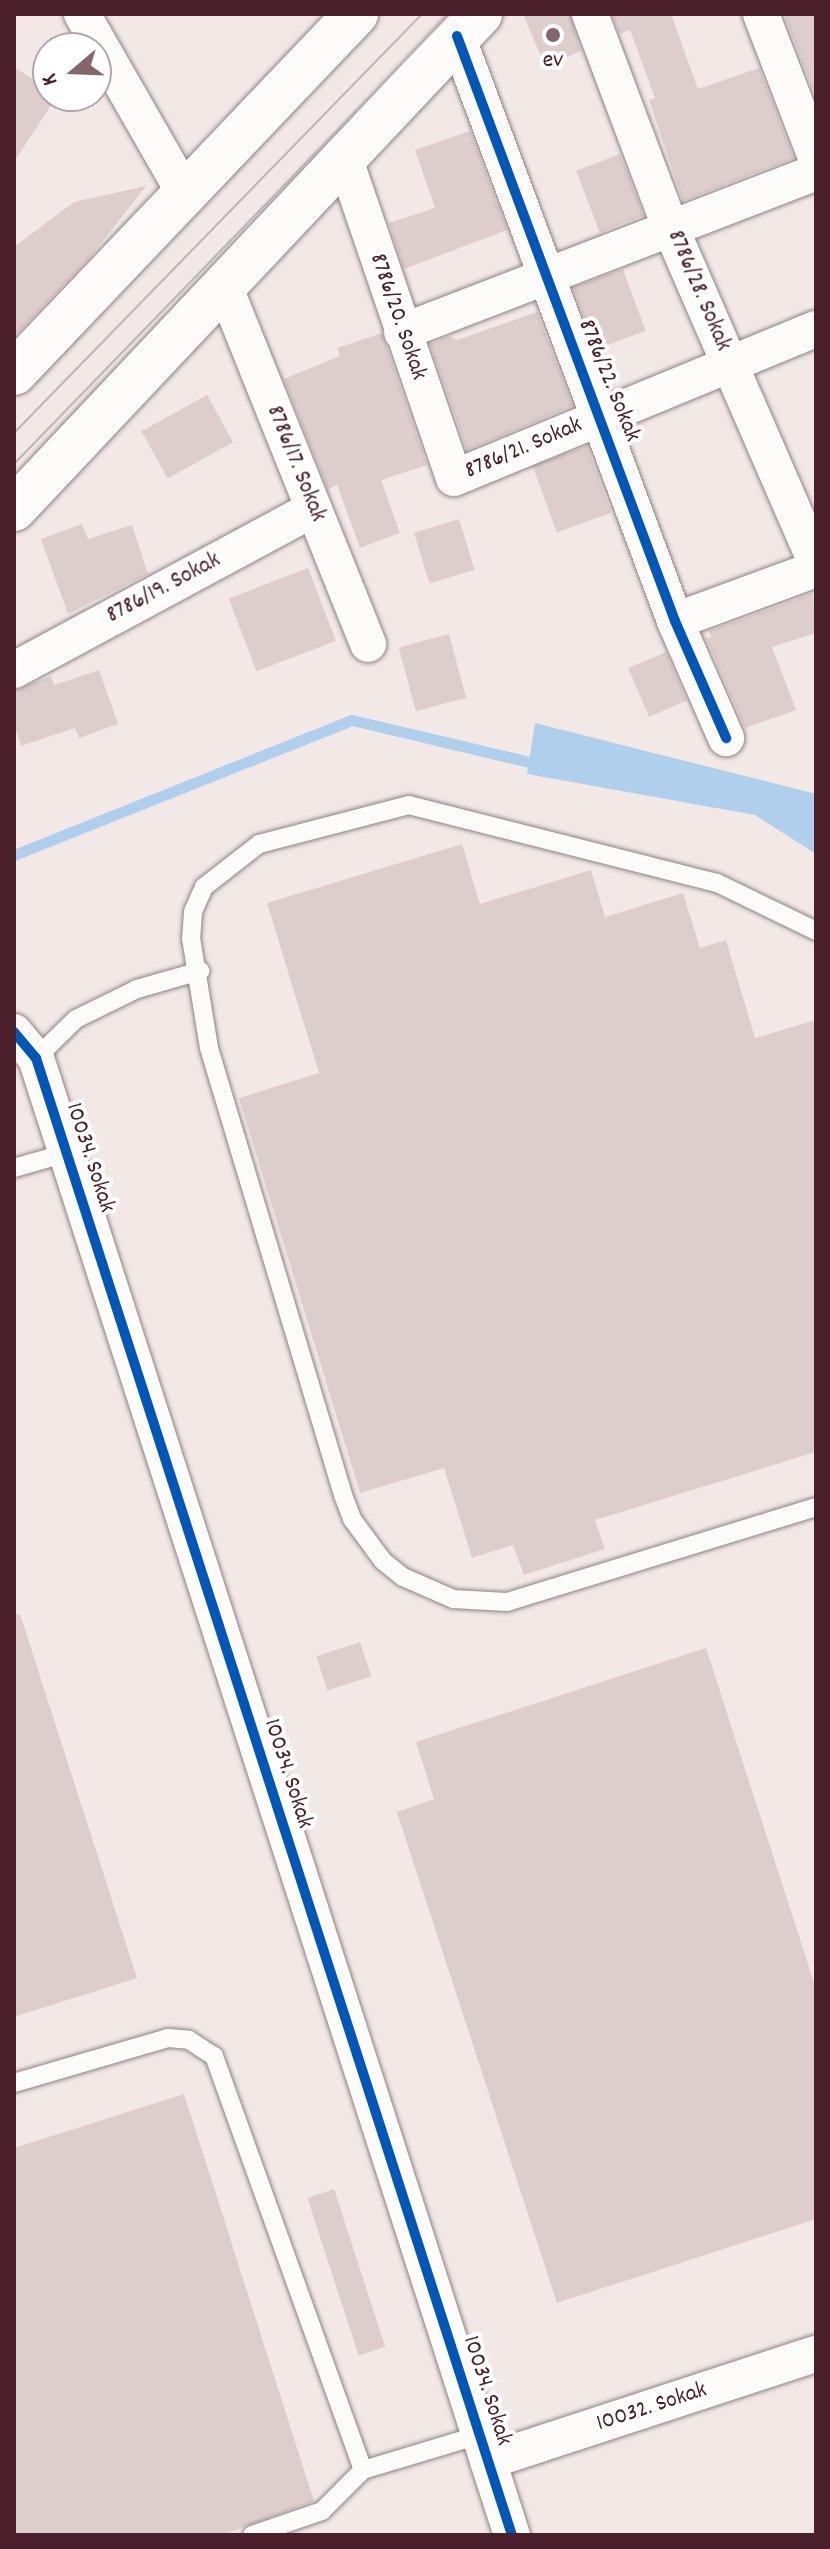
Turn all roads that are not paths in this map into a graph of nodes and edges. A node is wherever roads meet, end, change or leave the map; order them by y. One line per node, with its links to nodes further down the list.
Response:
1 (82, 14): 9 (street)
2 (356, 14): 9 (street)
3 (590, 14): 10 (street, 8786/28. Sokak)
4 (761, 14): 7 (street)
5 (469, 25): 6 (street); 11 (street, 8786/22. Sokak)
6 (343, 154): 12 (street); 14 (street, 8786/20. Sokak)
7 (816, 157)
8 (816, 172): 10 (street)
9 (184, 192): 16 (street)
10 (671, 229): 11 (street); 15 (street, 8786/28. Sokak)
11 (544, 277): 14 (street); 17 (street, 8786/22. Sokak)
12 (223, 283): 19 (street); 20 (street, 8786/17. Sokak)
13 (816, 329): 15 (street, 8786/21. Sokak)
14 (402, 332): 18 (street, 8786/20. Sokak)
15 (730, 365): 17 (street, 8786/21. Sokak); 21 (street, 8786/28. Sokak)
16 (14, 373)
17 (602, 415): 18 (street, 8786/21. Sokak); 22 (street, 8786/22. Sokak)
18 (454, 478)
19 (14, 509)
20 (313, 509): 23 (street, 8786/17. Sokak); 24 (street, 8786/19. Sokak)
21 (816, 566): 22 (street)
22 (675, 621): 25 (street, 8786/22. Sokak)
23 (368, 644)
24 (14, 670)
25 (726, 738)
26 (816, 931): 27 (lane)
27 (200, 971): 28 (lane); 31 (lane)
28 (25, 1045): 29 (street, 10034. Sokak)
29 (66, 1153): 30 (lane); 34 (street, 10034. Sokak)
30 (14, 1168)
31 (816, 1507)
32 (14, 2083): 35 (lane)
33 (816, 2354): 34 (street, 10032. Sokak)
34 (483, 2448): 35 (lane); 37 (street, 10034. Sokak)
35 (363, 2470): 36 (lane)
36 (252, 2535)
37 (512, 2535)

